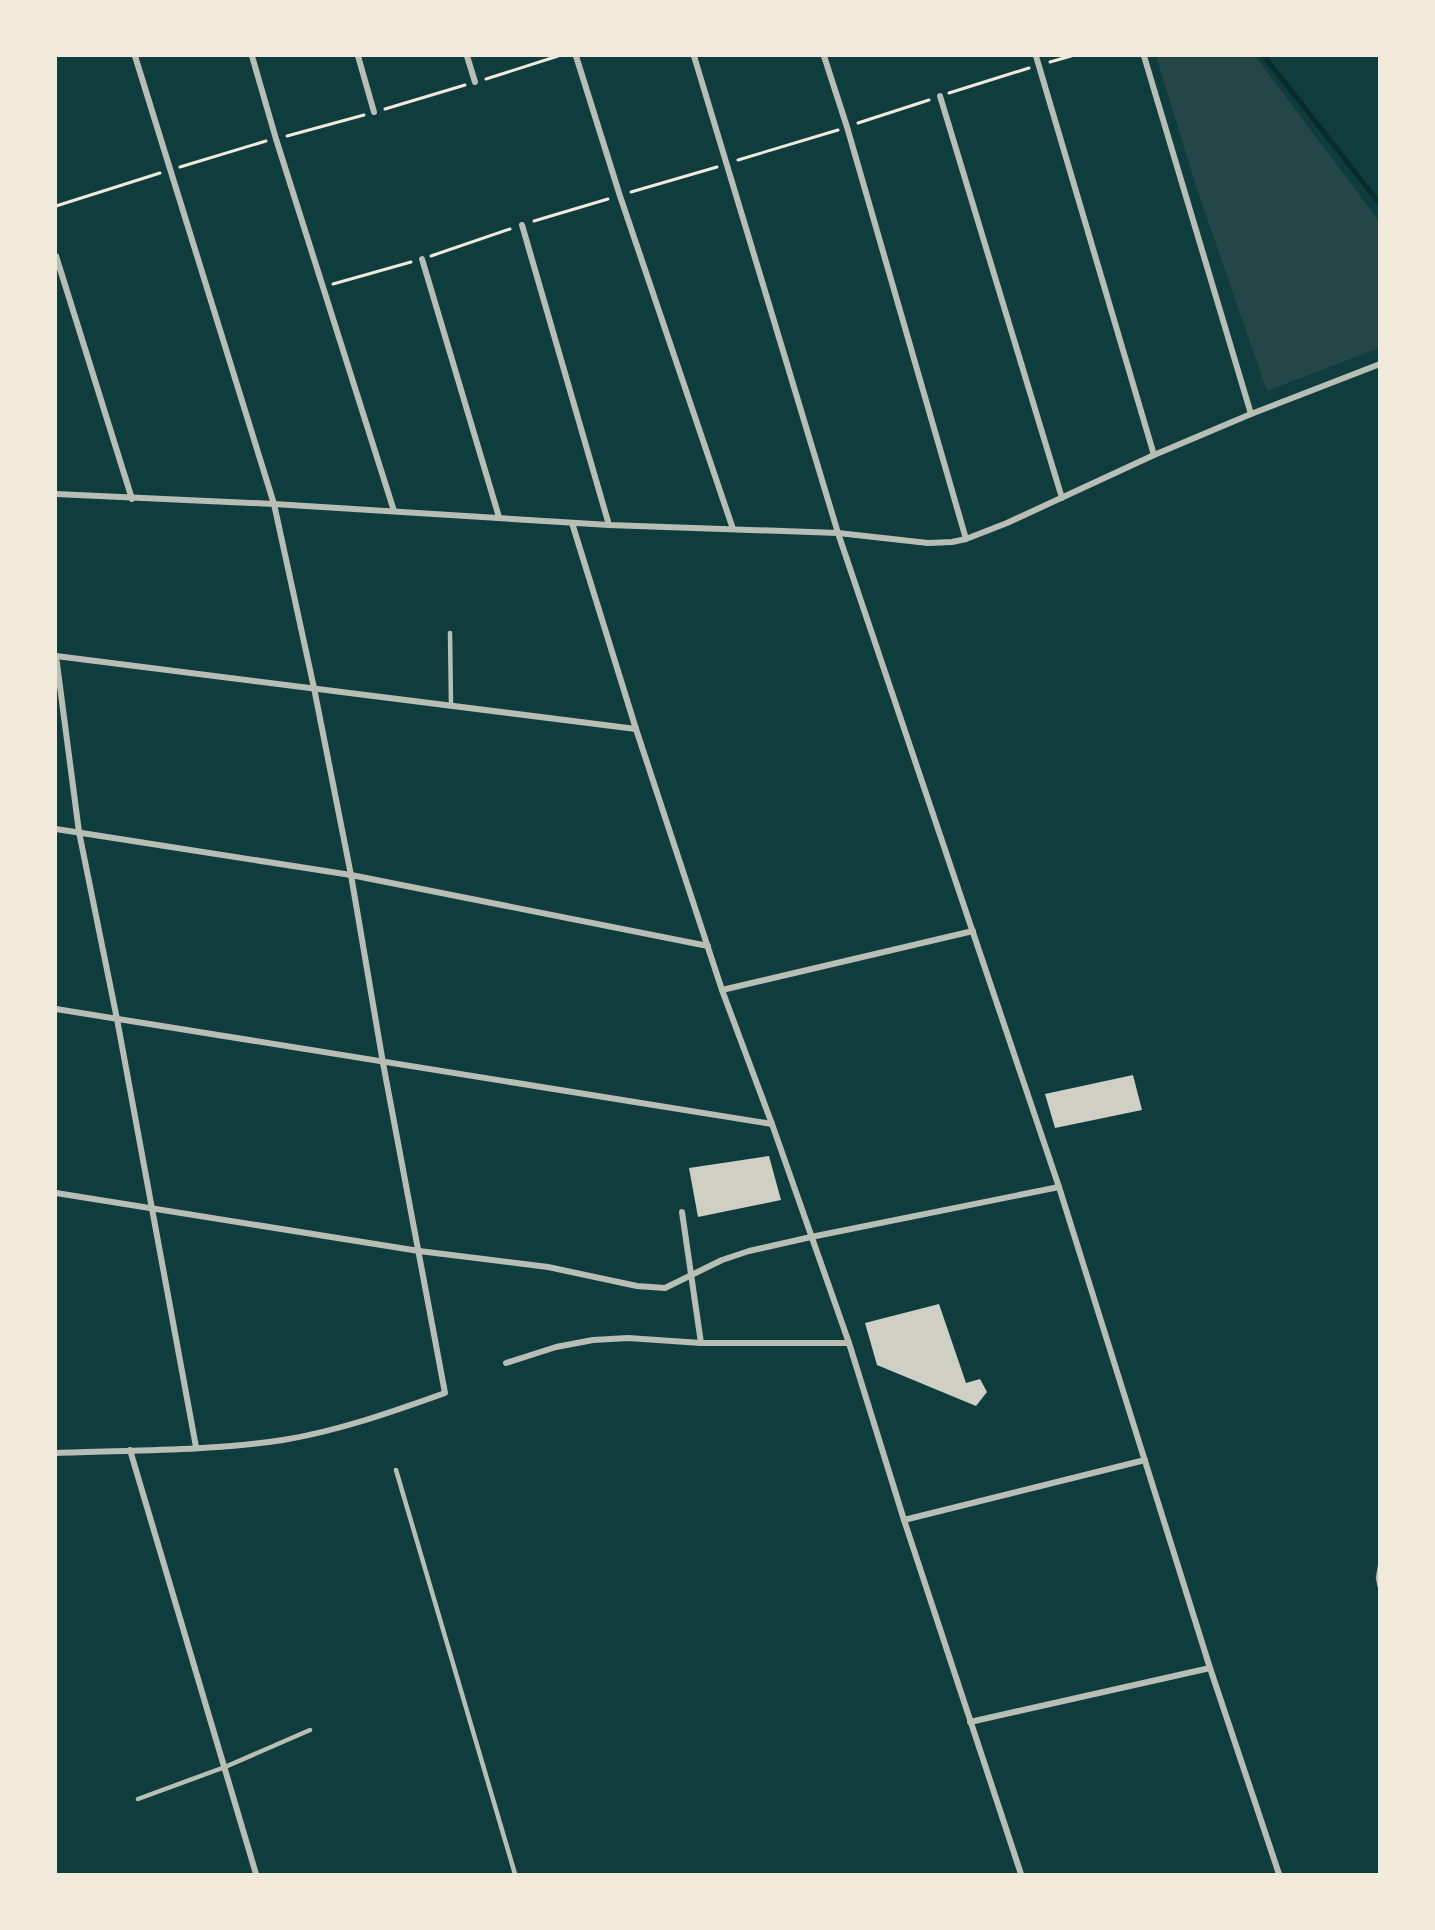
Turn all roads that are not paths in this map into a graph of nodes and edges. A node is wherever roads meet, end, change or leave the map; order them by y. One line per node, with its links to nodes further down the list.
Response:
1 (135, 56): 22 (street)
2 (252, 56): 23 (street)
3 (358, 56): 12 (street)
4 (467, 56): 10 (street)
5 (576, 56): 27 (street)
6 (694, 56): 28 (street)
7 (824, 56): 29 (street)
8 (1036, 56): 18 (street)
9 (1144, 56): 17 (street)
10 (476, 82)
11 (940, 96): 20 (street)
12 (374, 112)
13 (522, 225): 26 (street)
14 (56, 256): 21 (street)
15 (422, 259): 24 (street)
16 (1380, 364): 17 (street)
17 (1251, 414): 18 (street)
18 (1154, 455): 20 (street)
19 (56, 494): 21 (street)
20 (1062, 498): 29 (street)
21 (132, 499): 22 (street)
22 (274, 504): 23 (street); 32 (street)
23 (394, 511): 24 (street)
24 (499, 517): 25 (street)
25 (572, 523): 26 (street); 34 (street)
26 (609, 525): 27 (street)
27 (733, 529): 28 (street)
28 (838, 533): 29 (street); 38 (street)
29 (966, 539)
30 (450, 633): 33 (lane)
31 (56, 656): 32 (street); 36 (street)
32 (314, 688): 33 (street); 37 (street)
33 (451, 705): 34 (street)
34 (636, 729): 39 (street)
35 (56, 829): 36 (street)
36 (79, 832): 37 (street); 42 (street)
37 (351, 875): 39 (street); 43 (street)
38 (973, 931): 40 (street); 45 (street)
39 (708, 946): 40 (street)
40 (722, 990): 44 (street)
41 (56, 1009): 42 (street)
42 (117, 1019): 43 (street); 47 (street)
43 (383, 1063): 44 (street); 50 (street)
44 (772, 1124): 49 (street)
45 (1059, 1188): 49 (street); 58 (street)
46 (56, 1193): 47 (street)
47 (152, 1208): 50 (street); 55 (street)
48 (682, 1212): 51 (street)
49 (811, 1237): 51 (street); 53 (street)
50 (419, 1251): 51 (street); 55 (street)
51 (690, 1275): 52 (street)
52 (701, 1343): 53 (street); 54 (street)
53 (849, 1343): 60 (street)
54 (506, 1363)
55 (196, 1447): 56 (street)
56 (130, 1450): 57 (street); 66 (street)
57 (56, 1453)
58 (1145, 1460): 60 (street); 63 (street)
59 (396, 1470): 69 (lane)
60 (904, 1520): 64 (street)
61 (1380, 1566): 62 (lane)
62 (1380, 1587)
63 (1210, 1668): 64 (street); 71 (street)
64 (970, 1722): 70 (street)
65 (310, 1730): 66 (lane)
66 (225, 1767): 67 (lane); 68 (street)
67 (138, 1799)
68 (256, 1875)
69 (515, 1875)
70 (1022, 1875)
71 (1279, 1875)

